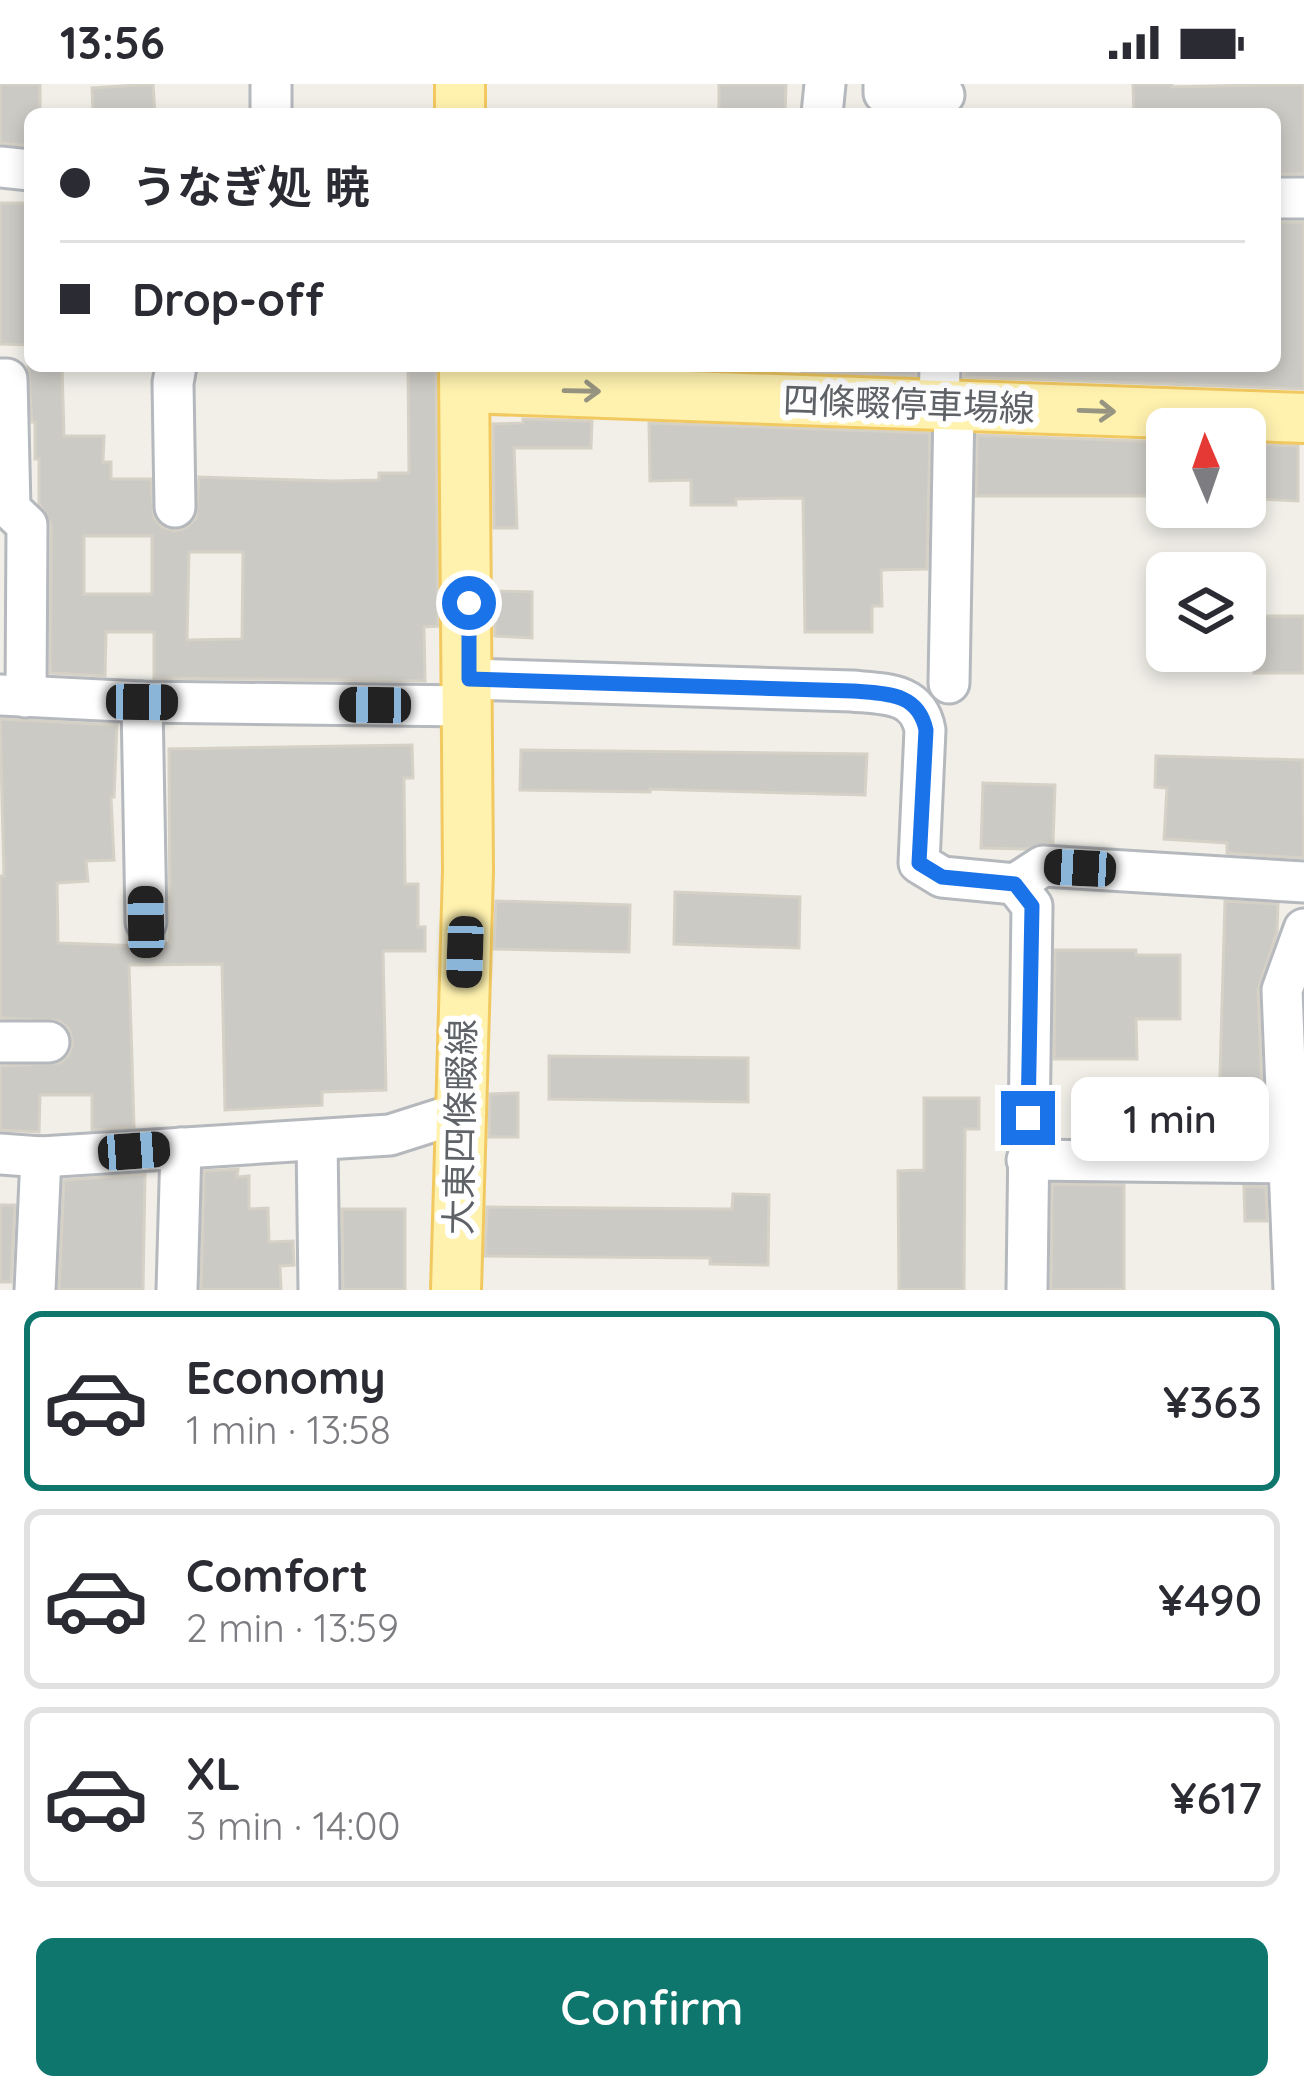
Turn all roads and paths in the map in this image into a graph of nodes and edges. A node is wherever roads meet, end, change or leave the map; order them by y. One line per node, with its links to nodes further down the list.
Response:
1 (884, 84): 2 (street)
2 (944, 98)
3 (174, 375): 9 (street)
4 (465, 377): 6 (main road, 四條畷停車場線, one-way to 6); 11 (main road, 大東四條畷線)
5 (0, 379): 12 (street)
6 (666, 380): 7 (main road, 四條畷停車場線)
7 (944, 393): 8 (main road, 四條畷停車場線, one-way to 8); 10 (street)
8 (1304, 418)
9 (175, 507)
10 (949, 683)
11 (468, 693): 13 (street); 15 (street); 20 (main road, 大東四條畷線)
12 (13, 696): 13 (street)
13 (142, 702): 16 (street)
14 (1304, 882): 15 (street)
15 (1015, 884): 25 (street)
16 (146, 922)
17 (1304, 929): 26 (street)
18 (0, 1042): 19 (street)
19 (49, 1042)
20 (459, 1113): 21 (street); 30 (main road, 大東四條畷線)
21 (317, 1140): 22 (street); 29 (street)
22 (181, 1148): 24 (street); 28 (street)
23 (0, 1154): 24 (street)
24 (41, 1157): 27 (street)
25 (1027, 1160): 26 (street); 31 (street)
26 (1289, 1162): 32 (street)
27 (35, 1290)
28 (177, 1290)
29 (319, 1290)
30 (456, 1290)
31 (1027, 1290)
32 (1294, 1290)

